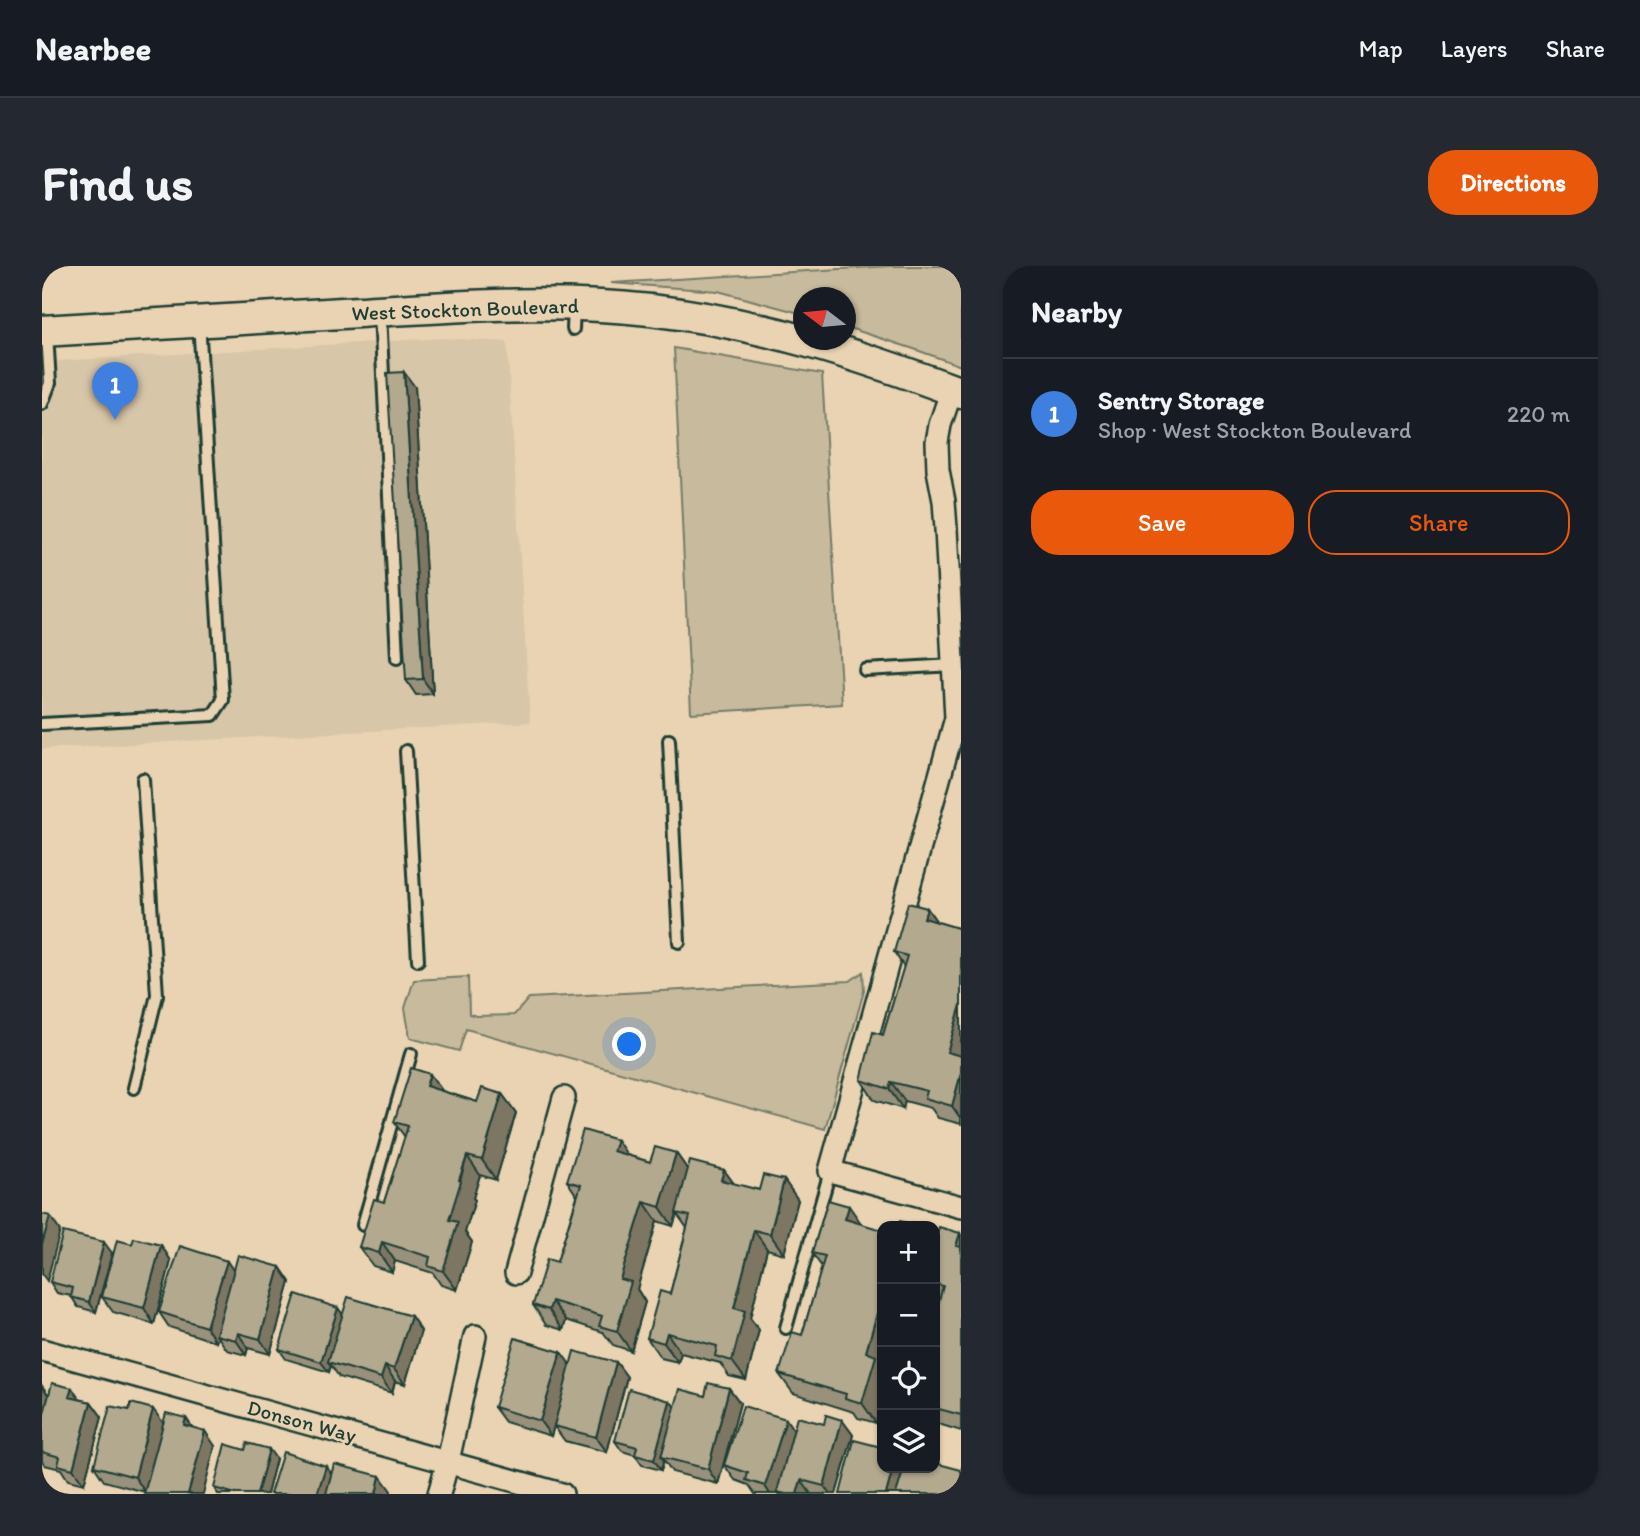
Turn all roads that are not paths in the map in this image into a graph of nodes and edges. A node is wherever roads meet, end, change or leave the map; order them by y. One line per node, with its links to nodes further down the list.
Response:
1 (380, 310): 2 (street, West Stockton Boulevard); 4 (street, West Stockton Boulevard); 8 (lane)
2 (199, 321): 3 (street, West Stockton Boulevard); 11 (lane)
3 (45, 330): 5 (lane)
4 (956, 391): 7 (street)
5 (42, 404)
6 (961, 486): 7 (street)
7 (944, 501): 9 (street)
8 (397, 658)
9 (954, 665): 10 (lane); 20 (street)
10 (865, 670)
11 (42, 724)
12 (669, 740): 15 (lane)
13 (406, 751): 16 (lane)
14 (143, 779): 18 (lane)
15 (679, 942)
16 (418, 960)
17 (411, 1054): 22 (lane)
18 (134, 1088)
19 (564, 1098): 23 (street)
20 (830, 1171): 21 (street); 24 (lane)
21 (961, 1207)
22 (363, 1225)
23 (516, 1273)
24 (786, 1328)
25 (475, 1336): 27 (street)
26 (42, 1350): 27 (street, Donson Way)
27 (448, 1461): 28 (street); 29 (street, Donson Way)
28 (439, 1494)
29 (562, 1494)

